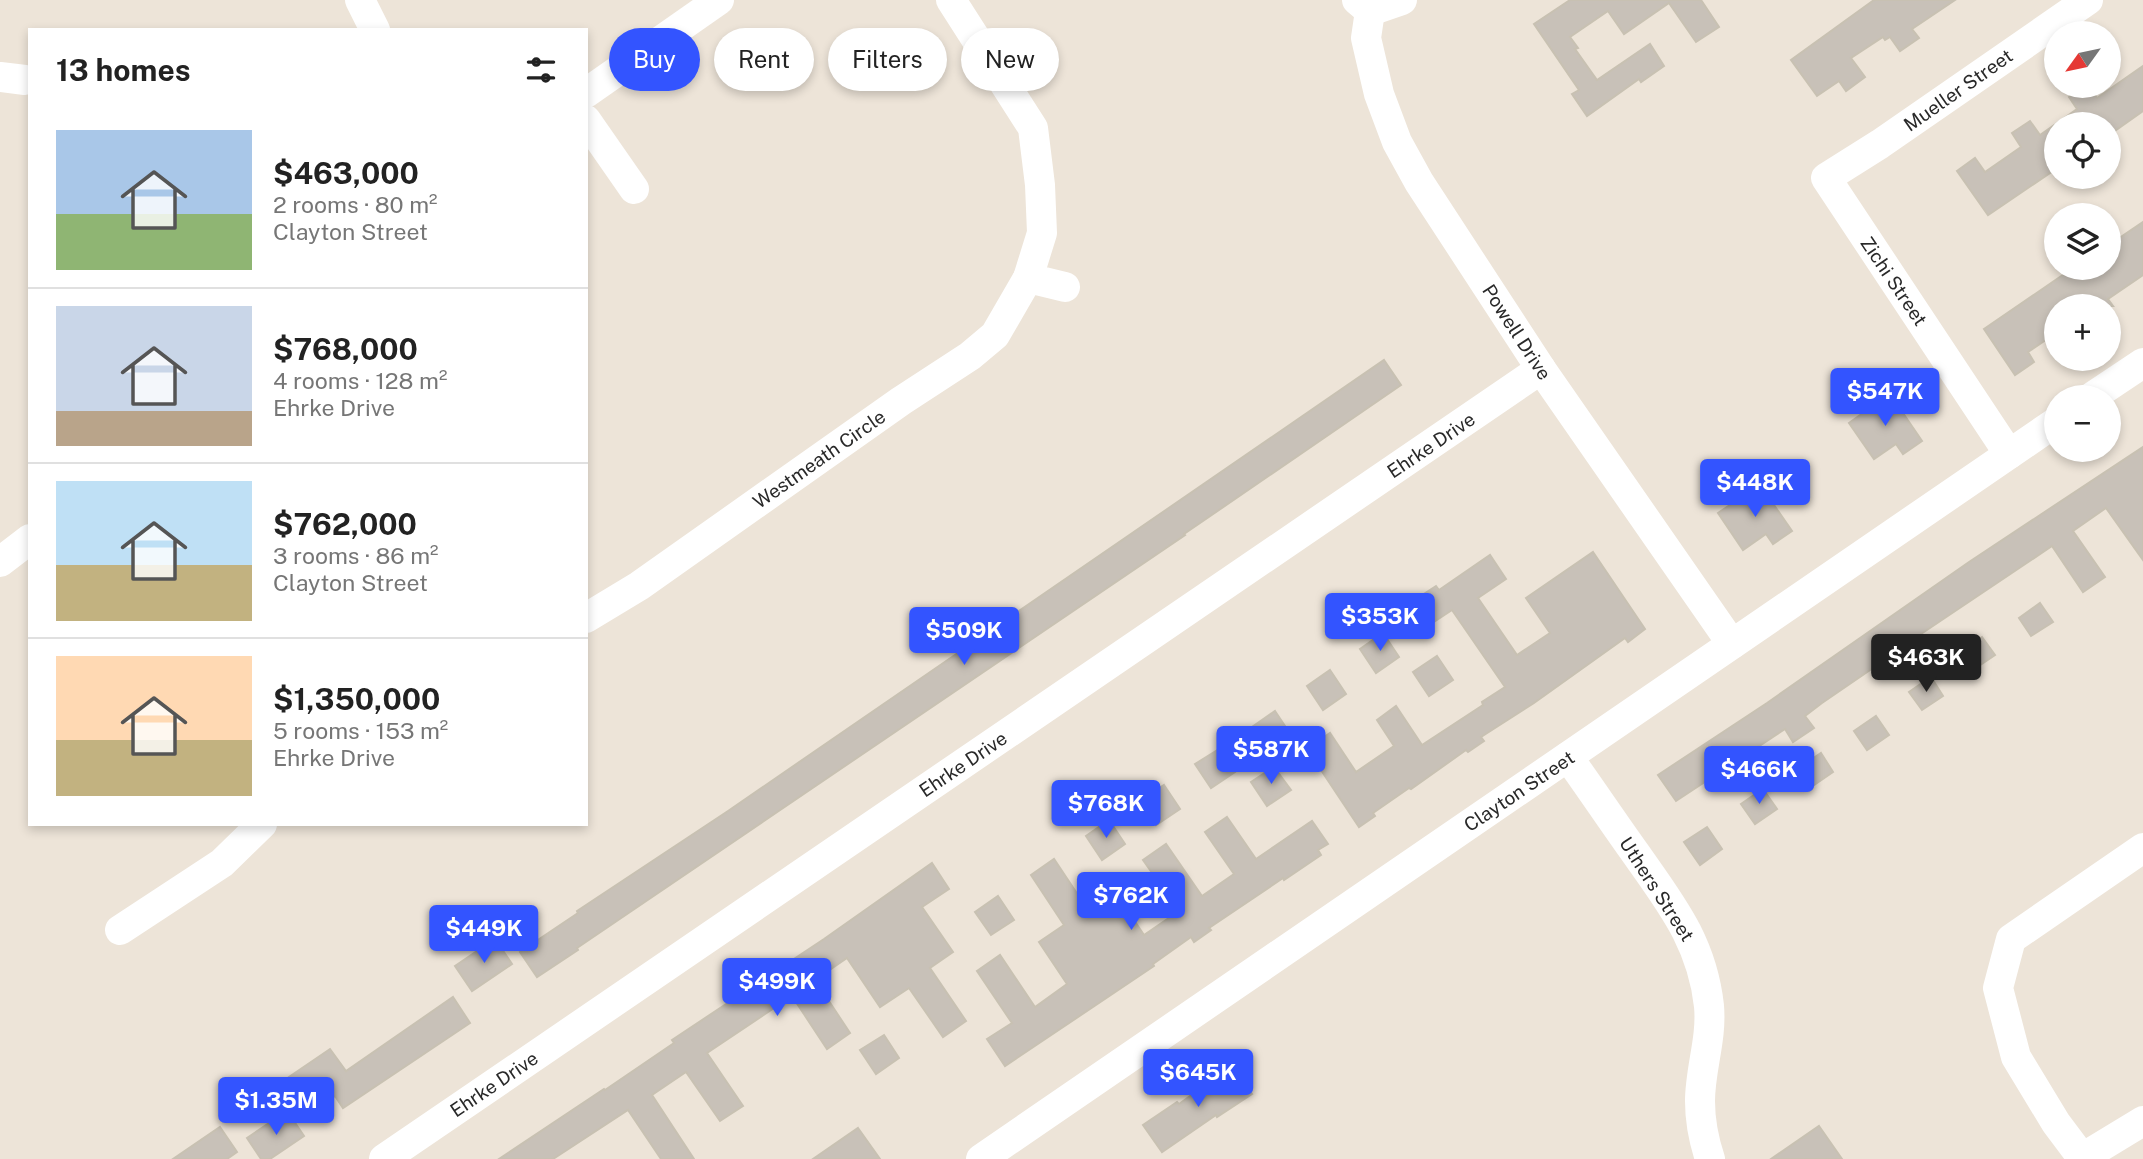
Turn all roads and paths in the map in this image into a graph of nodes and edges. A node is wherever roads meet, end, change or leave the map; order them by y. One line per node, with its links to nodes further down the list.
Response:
1 (360, 0): 7 (street)
2 (719, 0): 8 (street)
3 (951, 0): 12 (street, Westmeath Circle)
4 (1402, 0): 6 (street)
5 (2088, 0): 10 (street, Mueller Street)
6 (1364, 5): 15 (street, Powell Drive)
7 (374, 28)
8 (588, 92)
9 (588, 123): 11 (street)
10 (1826, 178): 18 (street, Zichi Street)
11 (634, 189)
12 (1028, 278): 13 (street); 21 (street, Westmeath Circle)
13 (1065, 288)
14 (2143, 363): 16 (street)
15 (1541, 369): 22 (street, Powell Drive); 29 (street, Ehrke Drive)
16 (2110, 385)
17 (2044, 430): 18 (street, Clayton Street)
18 (2009, 454): 22 (street, Clayton Street)
19 (28, 541): 20 (street)
20 (0, 562)
21 (588, 617)
22 (1732, 644): 23 (street, Clayton Street)
23 (1568, 757): 30 (street, Clayton Street); 31 (street, Uthers Street)
24 (260, 826): 26 (street)
25 (2143, 848): 28 (street)
26 (120, 930)
27 (2143, 1121): 28 (street)
28 (2082, 1158)
29 (384, 1159)
30 (981, 1159)
31 (1710, 1159)

